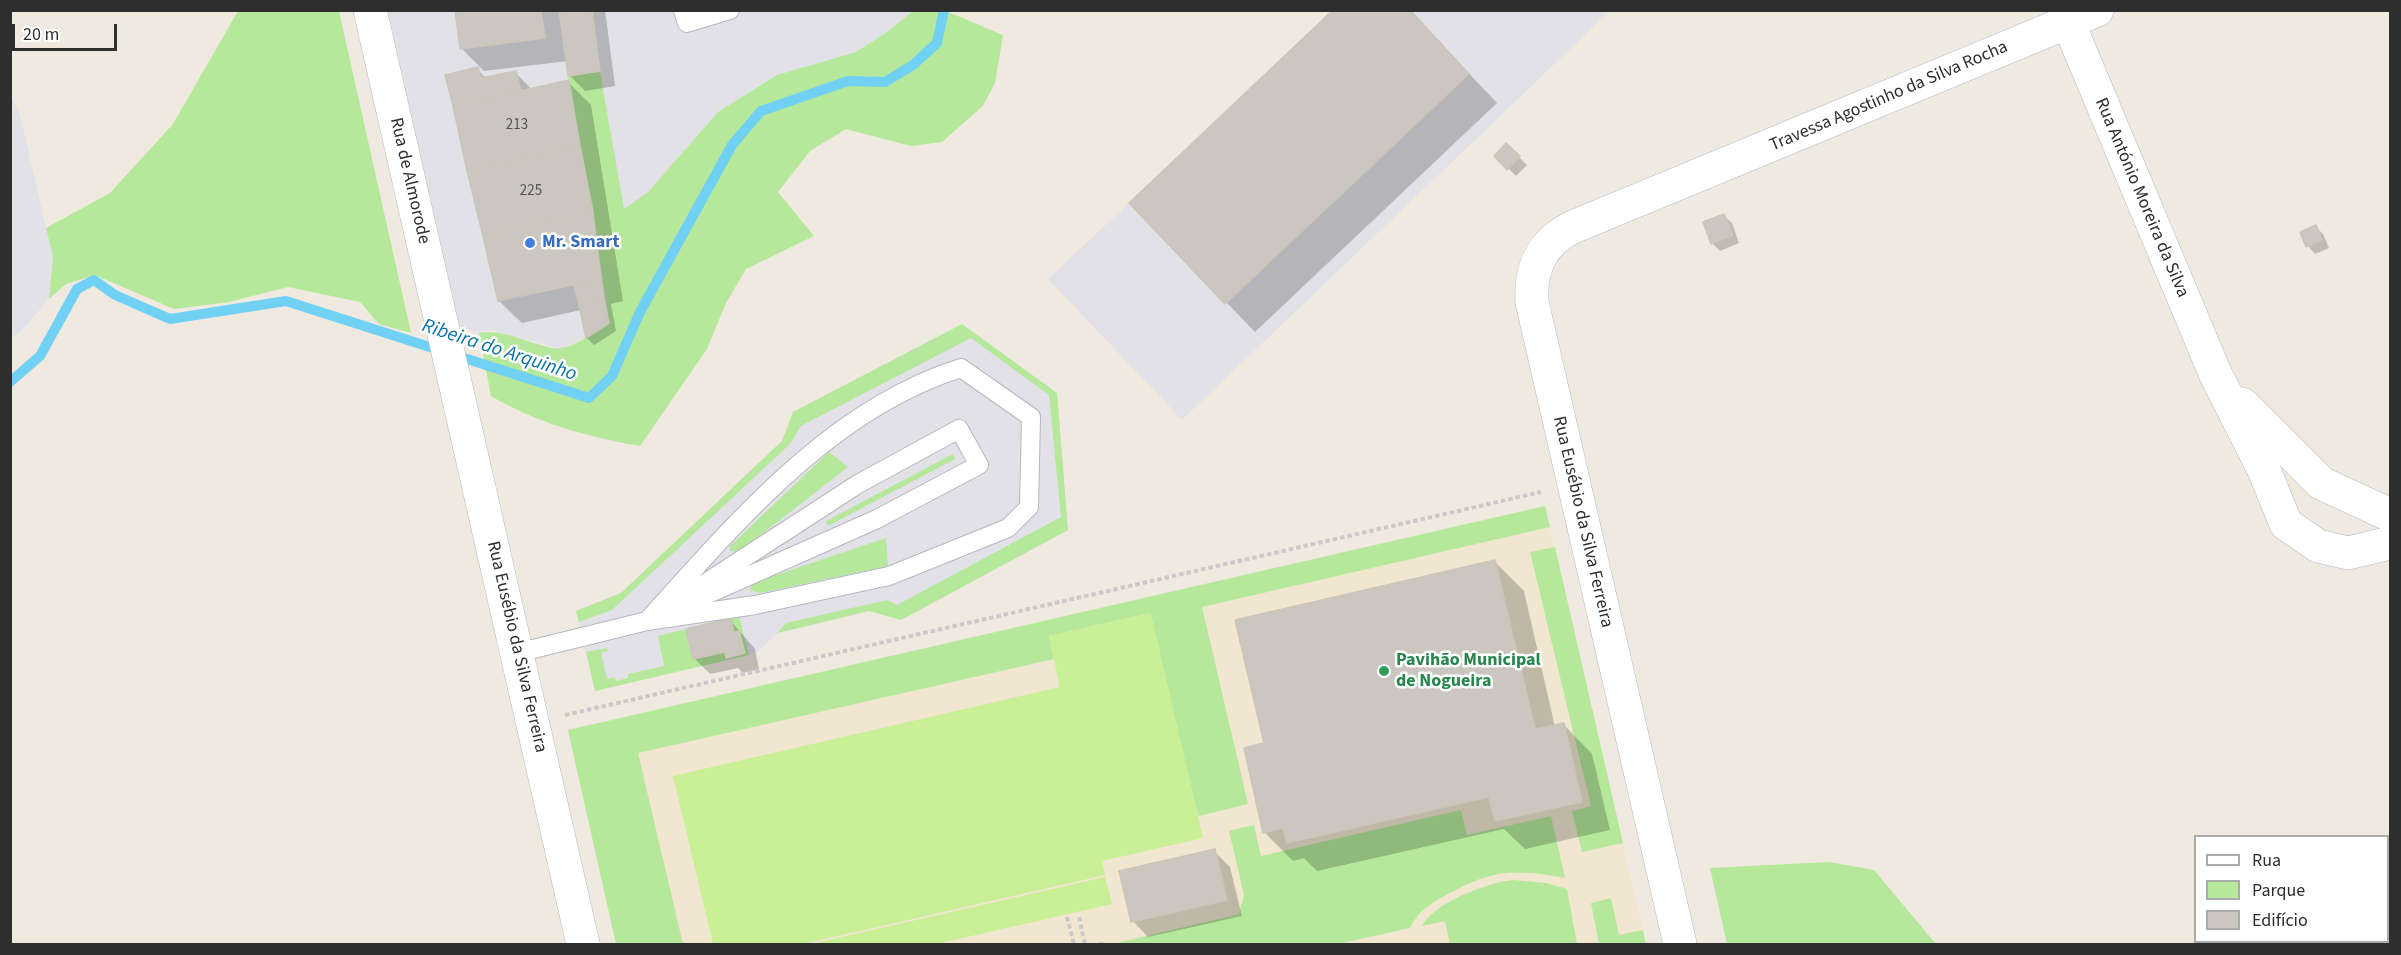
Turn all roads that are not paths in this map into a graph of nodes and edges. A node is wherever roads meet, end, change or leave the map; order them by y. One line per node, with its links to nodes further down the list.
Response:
1 (370, 10): 6 (street, Rua de Almorode)
2 (683, 10): 3 (lane)
3 (730, 10)
4 (2083, 16): 5 (street, Travessa Agostinho da Silva Rocha); 7 (street, Rua António Moreira da Silva)
5 (1681, 184): 13 (street, Rua Eusébio da Silva Ferreira)
6 (449, 352): 11 (street, Rua Eusébio da Silva Ferreira)
7 (2215, 373): 8 (street, Rua António Moreira da Silva); 9 (street, Rua António Moreira da Silva)
8 (2391, 515)
9 (2391, 543)
10 (647, 621): 10 (lane); 10 (lane); 11 (lane)
11 (517, 653): 12 (street, Rua Eusébio da Silva Ferreira)
12 (583, 945)
13 (1680, 945)

